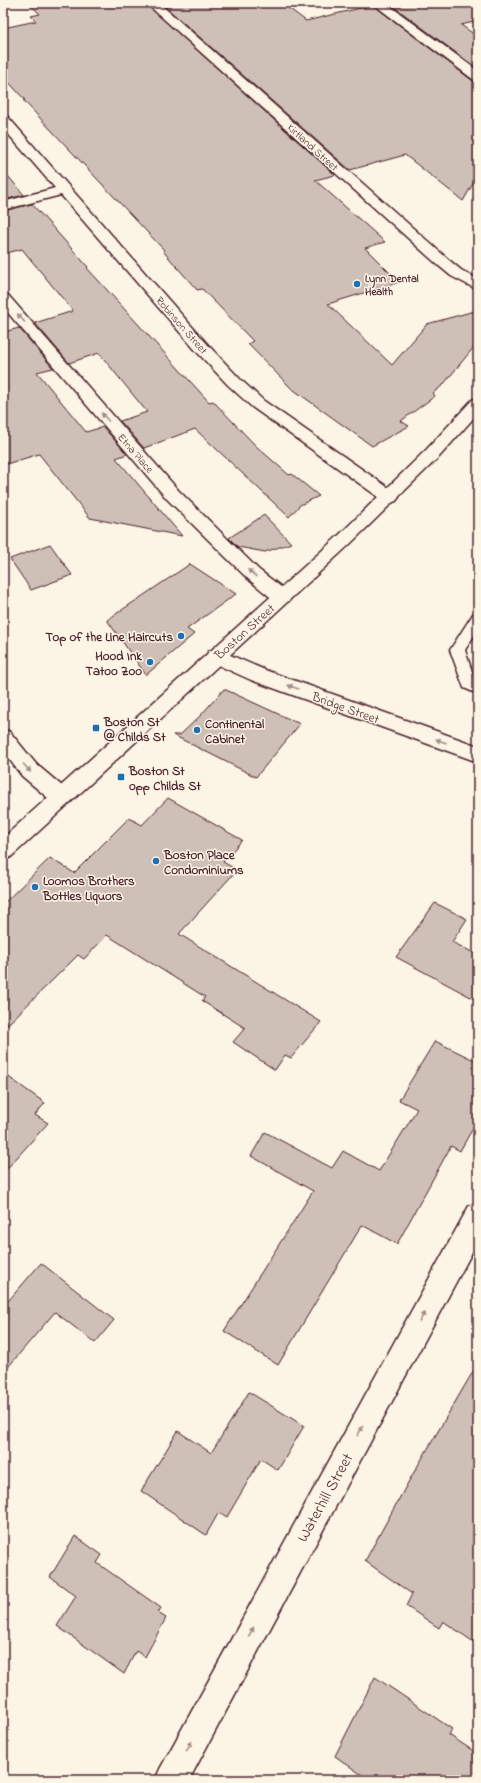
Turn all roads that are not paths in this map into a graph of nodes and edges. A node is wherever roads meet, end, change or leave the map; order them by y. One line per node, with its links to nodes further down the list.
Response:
1 (152, 3): 7 (street, Kirtland Street)
2 (378, 3): 3 (street)
3 (478, 77)
4 (3, 120): 5 (street, Robinson Street)
5 (64, 190): 6 (street); 10 (street, Robinson Street)
6 (3, 206)
7 (478, 285)
8 (3, 298): 11 (street, Etna Place, one-way to 8)
9 (476, 407): 10 (street, Boston Street)
10 (390, 497): 11 (street, Boston Street)
11 (282, 597): 13 (street, Boston Street)
12 (478, 618): 14 (lane)
13 (216, 656): 16 (street, Bridge Street, one-way to 13); 17 (street, Boston Street)
14 (478, 689)
15 (3, 738): 17 (street, one-way to 17)
16 (478, 754)
17 (61, 797): 18 (street, Boston Street)
18 (3, 851)
19 (478, 1215): 20 (street, Waterhill Street, one-way to 19)
20 (171, 1780)

